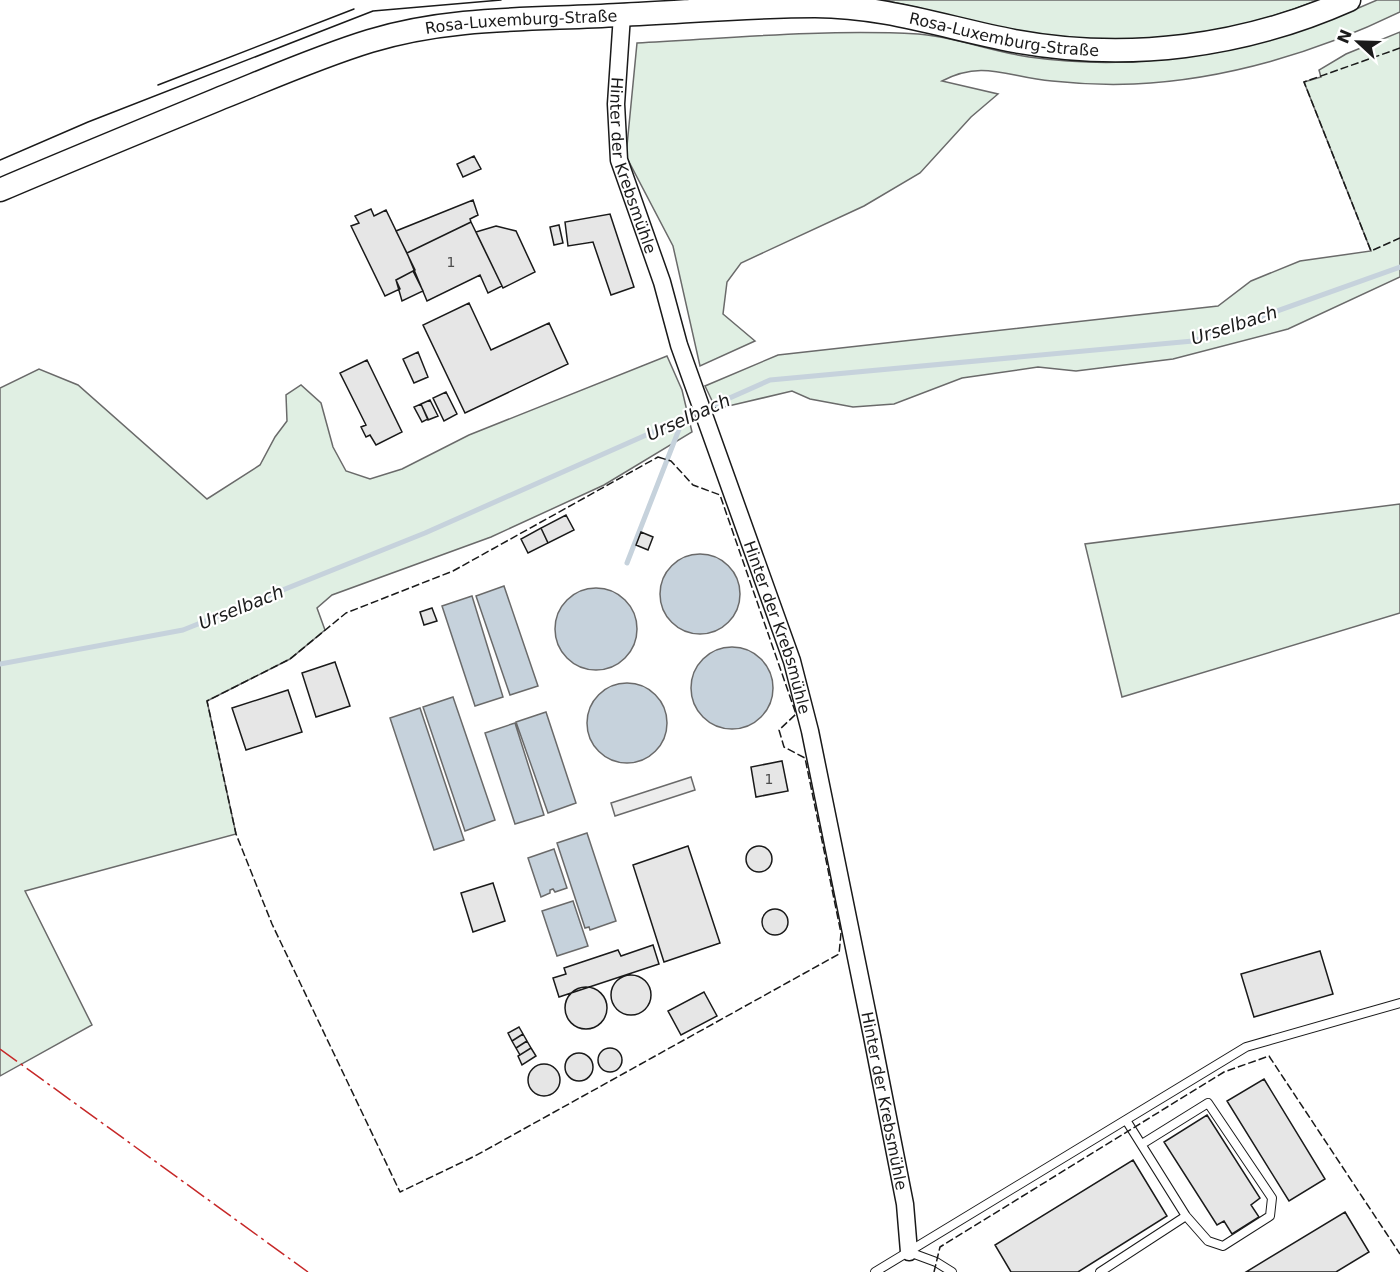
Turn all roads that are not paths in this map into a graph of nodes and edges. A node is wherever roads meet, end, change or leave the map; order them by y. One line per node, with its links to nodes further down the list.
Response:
1 (1349, 0): 2 (main road, Rosa-Luxemburg-Straße)
2 (622, 15): 3 (main road, Rosa-Luxemburg-Straße); 8 (street, Hinter der Krebsmühle)
3 (0, 190)
4 (1400, 1003): 5 (lane)
5 (1126, 1120): 6 (lane); 8 (lane)
6 (1142, 1144): 7 (lane); 7 (lane)
7 (1186, 1216): 11 (lane)
8 (909, 1252): 9 (lane); 10 (lane)
9 (875, 1272)
10 (952, 1272)
11 (1100, 1272)

